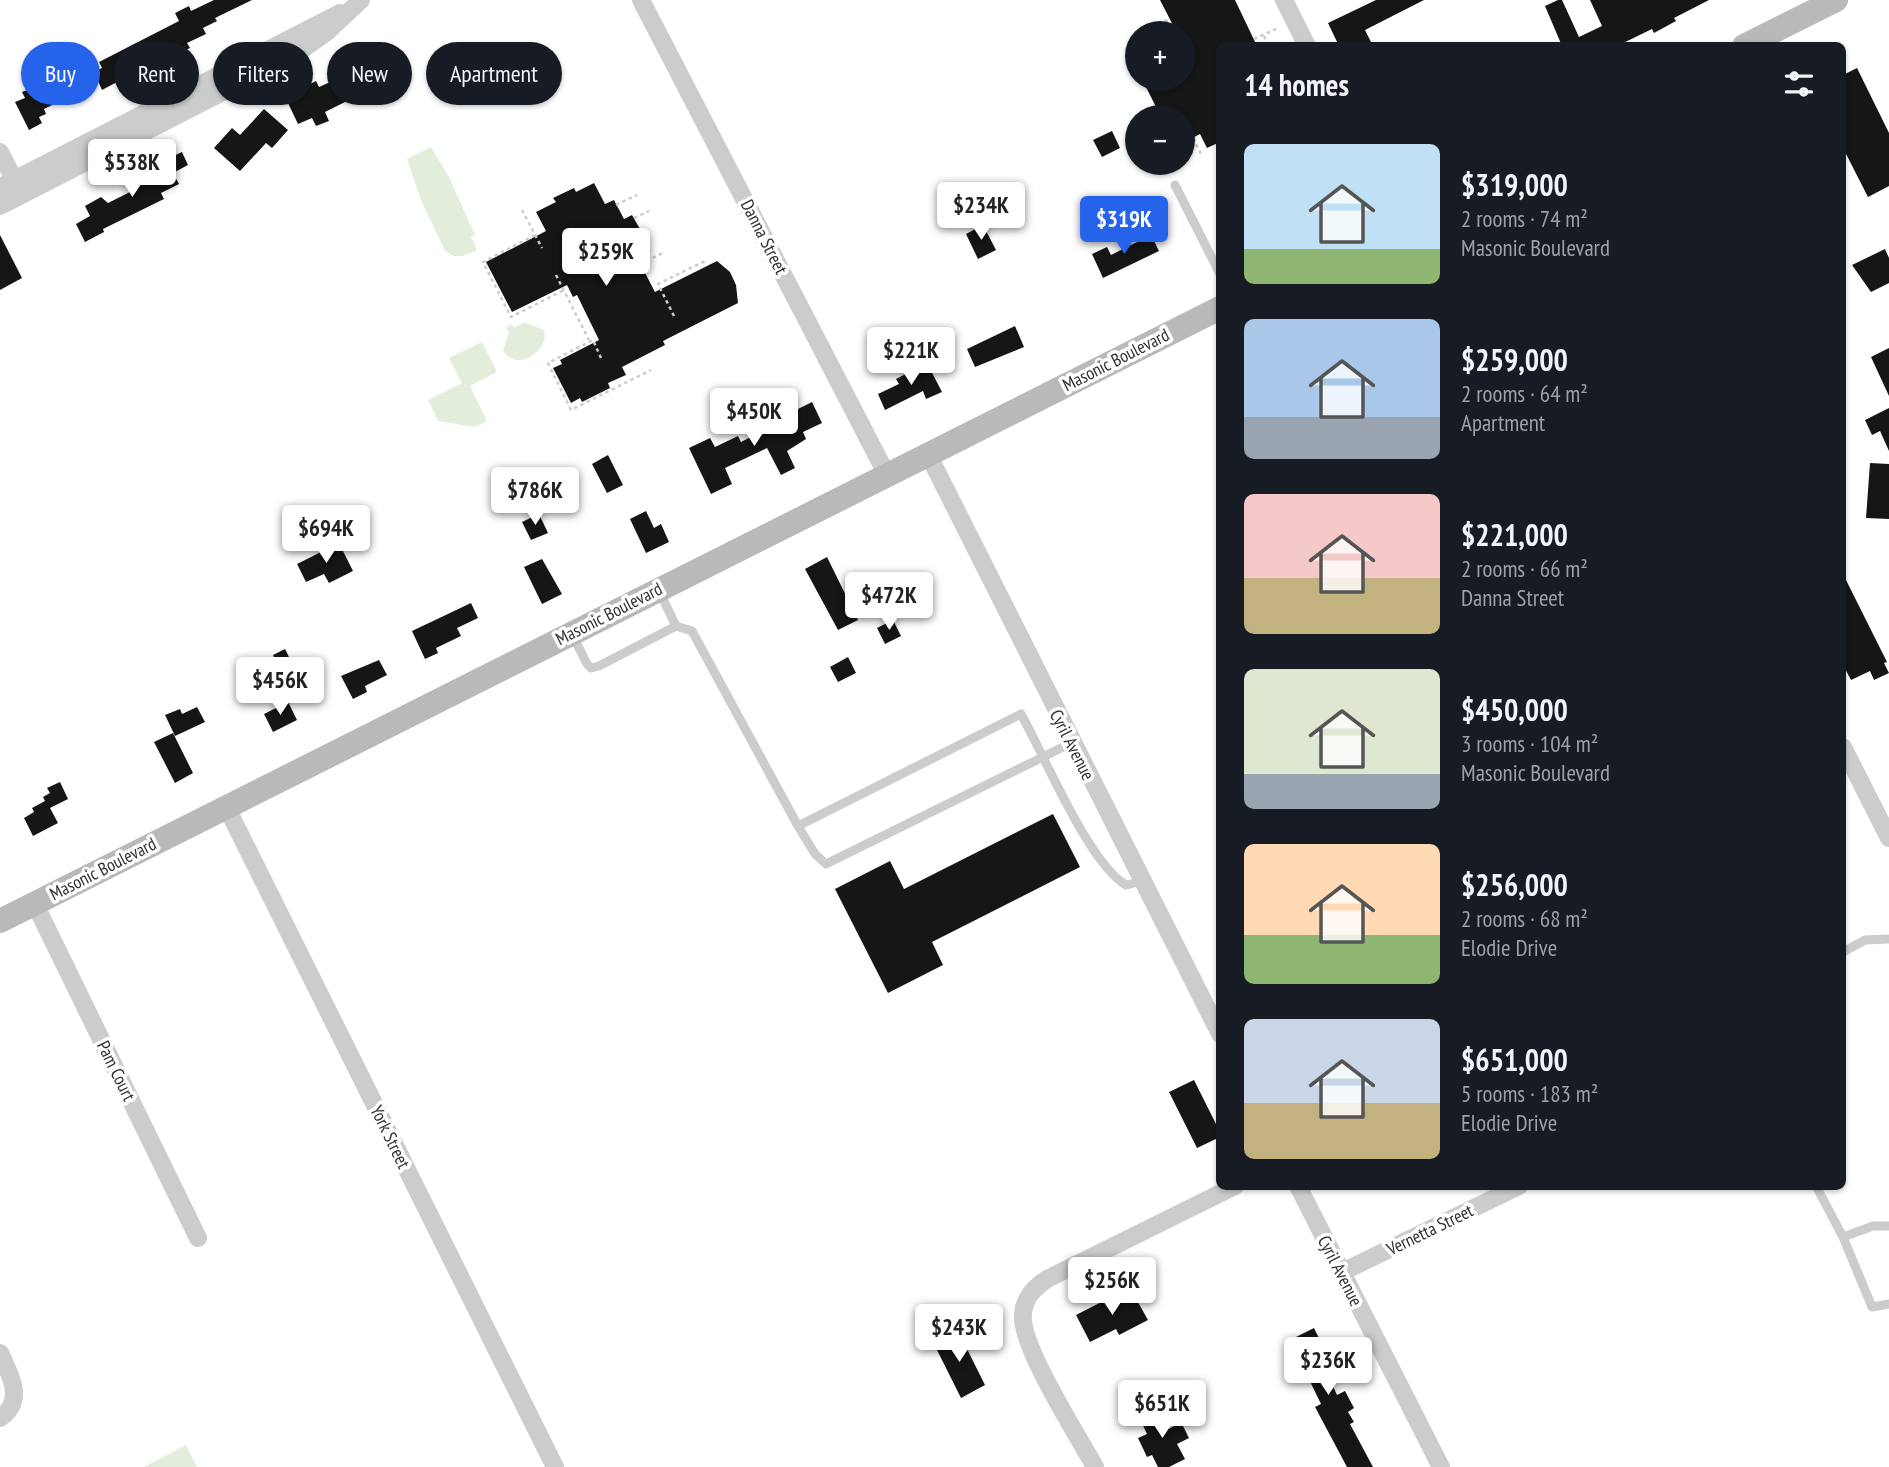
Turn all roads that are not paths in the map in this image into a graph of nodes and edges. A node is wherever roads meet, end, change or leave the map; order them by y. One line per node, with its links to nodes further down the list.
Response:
1 (641, 0): 14 (street, Danna Street)
2 (1284, 0): 5 (street)
3 (1836, 0): 6 (street)
4 (357, 3): 9 (street)
5 (1305, 42)
6 (1752, 42)
7 (0, 152): 9 (street)
8 (1175, 185): 11 (lane)
9 (12, 187): 10 (street)
10 (0, 206)
11 (1216, 266)
12 (1216, 315): 13 (street, Masonic Boulevard)
13 (928, 454): 14 (street, Masonic Boulevard); 18 (street, Cyril Avenue)
14 (887, 475): 15 (street, Masonic Boulevard)
15 (658, 589): 16 (lane); 17 (street, Masonic Boulevard)
16 (676, 626): 17 (lane); 22 (lane)
17 (571, 633): 21 (street, Masonic Boulevard)
18 (1071, 743): 20 (lane); 24 (street, Cyril Avenue)
19 (1846, 753): 23 (street)
20 (1045, 756): 22 (lane); 22 (lane); 24 (lane)
21 (226, 806): 25 (street, Masonic Boulevard); 41 (street, York Street)
22 (798, 826)
23 (1889, 838)
24 (1142, 881): 29 (street, Cyril Avenue)
25 (34, 904): 26 (street, Masonic Boulevard); 36 (street, Pam Court)
26 (0, 921)
27 (1889, 939): 28 (lane)
28 (1846, 950)
29 (1216, 1026)
30 (1227, 1190): 42 (street)
31 (1300, 1190): 37 (street, Cyril Avenue)
32 (1511, 1190): 37 (street, Vernetta Street)
33 (1818, 1190): 35 (lane)
34 (1889, 1226): 35 (lane)
35 (1843, 1237): 38 (lane)
36 (198, 1238)
37 (1340, 1273): 43 (street, Cyril Avenue)
38 (1889, 1304)
39 (0, 1353): 40 (street)
40 (0, 1418)
41 (555, 1467)
42 (1095, 1467)
43 (1441, 1467)

